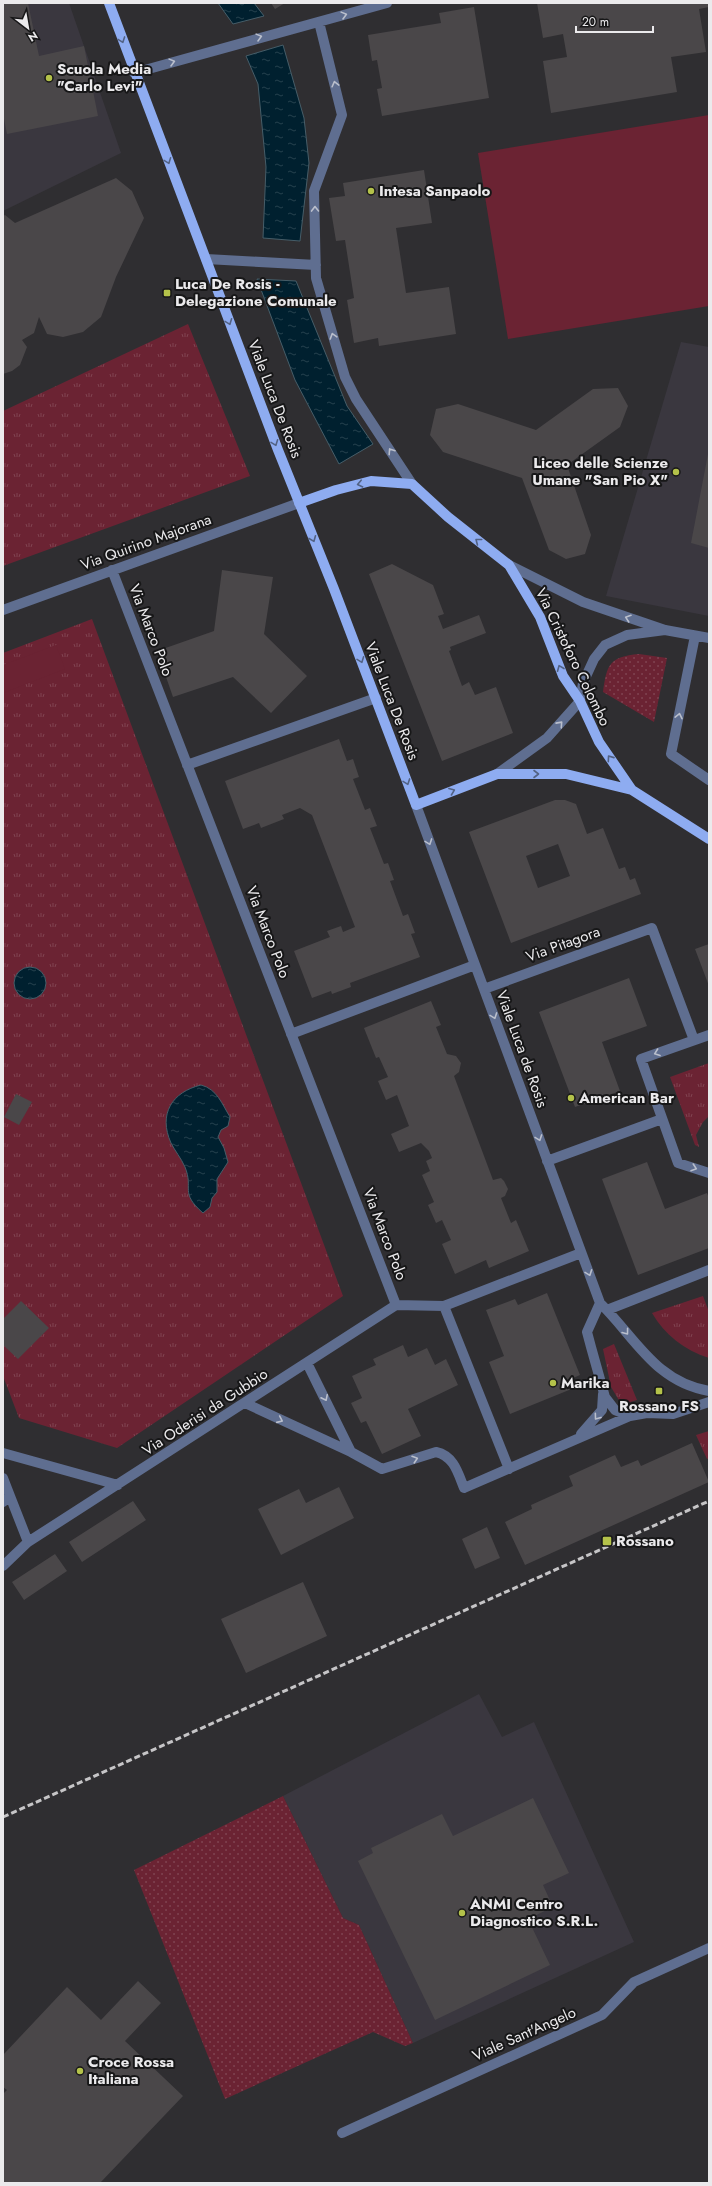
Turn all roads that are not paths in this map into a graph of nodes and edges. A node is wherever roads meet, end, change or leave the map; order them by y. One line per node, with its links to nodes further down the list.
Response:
1 (108, 3): 4 (main road, Viale Luca De Rosis, one-way to 4)
2 (387, 3): 3 (street, one-way to 2)
3 (319, 22): 4 (street, one-way to 3); 6 (street, one-way to 3)
4 (134, 73): 5 (main road, Viale Luca De Rosis, one-way to 5)
5 (206, 259): 6 (street); 8 (main road, Viale Luca De Rosis, one-way to 8)
6 (316, 265): 7 (street, one-way to 6)
7 (412, 484): 8 (main road, one-way to 8); 9 (main road, Via Cristoforo Colombo, one-way to 7)
8 (299, 503): 10 (street, Via Quirino Majorana); 15 (main road, Viale Luca De Rosis, one-way to 15)
9 (509, 565): 12 (street, one-way to 9); 16 (main road, Via Cristoforo Colombo, one-way to 9)
10 (112, 570): 11 (street, Via Quirino Majorana); 17 (street, Via Marco Polo)
11 (3, 610)
12 (665, 630): 13 (street); 16 (street)
13 (695, 636): 14 (street); 19 (street, one-way to 13)
14 (709, 638)
15 (376, 698): 17 (street); 21 (main road, Viale Luca De Rosis, one-way to 21)
16 (580, 701): 18 (street, one-way to 16); 20 (main road, Via Cristoforo Colombo, one-way to 16)
17 (187, 765): 25 (street, Via Marco Polo)
18 (497, 774): 20 (main road, one-way to 20); 21 (main road, one-way to 18)
19 (709, 780)
20 (632, 790): 22 (main road, Via Cristoforo Colombo)
21 (416, 805): 23 (street, Viale Luca de Rosis, one-way to 23)
22 (709, 839)
23 (475, 966): 24 (street, Viale Luca de Rosis); 25 (street)
24 (484, 989): 27 (street, Via Pitagora); 29 (street, Viale Luca de Rosis, one-way to 29)
25 (291, 1034): 33 (street, Via Marco Polo)
26 (709, 1035): 27 (street)
27 (694, 1040): 28 (street, one-way to 28)
28 (662, 1118): 29 (street); 30 (street, one-way to 30)
29 (547, 1161): 31 (street, Viale Luca de Rosis)
30 (709, 1173)
31 (581, 1253): 34 (street); 35 (street, Viale Luca de Rosis, one-way to 35)
32 (709, 1270): 35 (street)
33 (396, 1305): 34 (street); 36 (street, Via Oderisi da Gubbio)
34 (444, 1306): 45 (street)
35 (603, 1306): 37 (street); 38 (street, Viale Luca de Rosis, one-way to 38)
36 (307, 1363): 40 (street, Via Oderisi da Gubbio); 43 (street, one-way to 43)
37 (602, 1388): 41 (street); 42 (street, one-way to 42)
38 (709, 1392)
39 (709, 1402): 41 (street)
40 (245, 1404): 43 (street, one-way to 43); 47 (street, Via Oderisi da Gubbio)
41 (630, 1416): 42 (street)
42 (577, 1439): 45 (street)
43 (351, 1452): 45 (street, one-way to 45)
44 (3, 1453): 47 (street)
45 (509, 1469)
46 (3, 1478): 48 (street)
47 (118, 1485): 49 (street, Via Oderisi da Gubbio)
48 (6, 1499): 49 (street)
49 (28, 1542): 50 (street)
50 (3, 1566)
51 (709, 1948): 52 (street, Viale Sant'Angelo)
52 (342, 2132)

